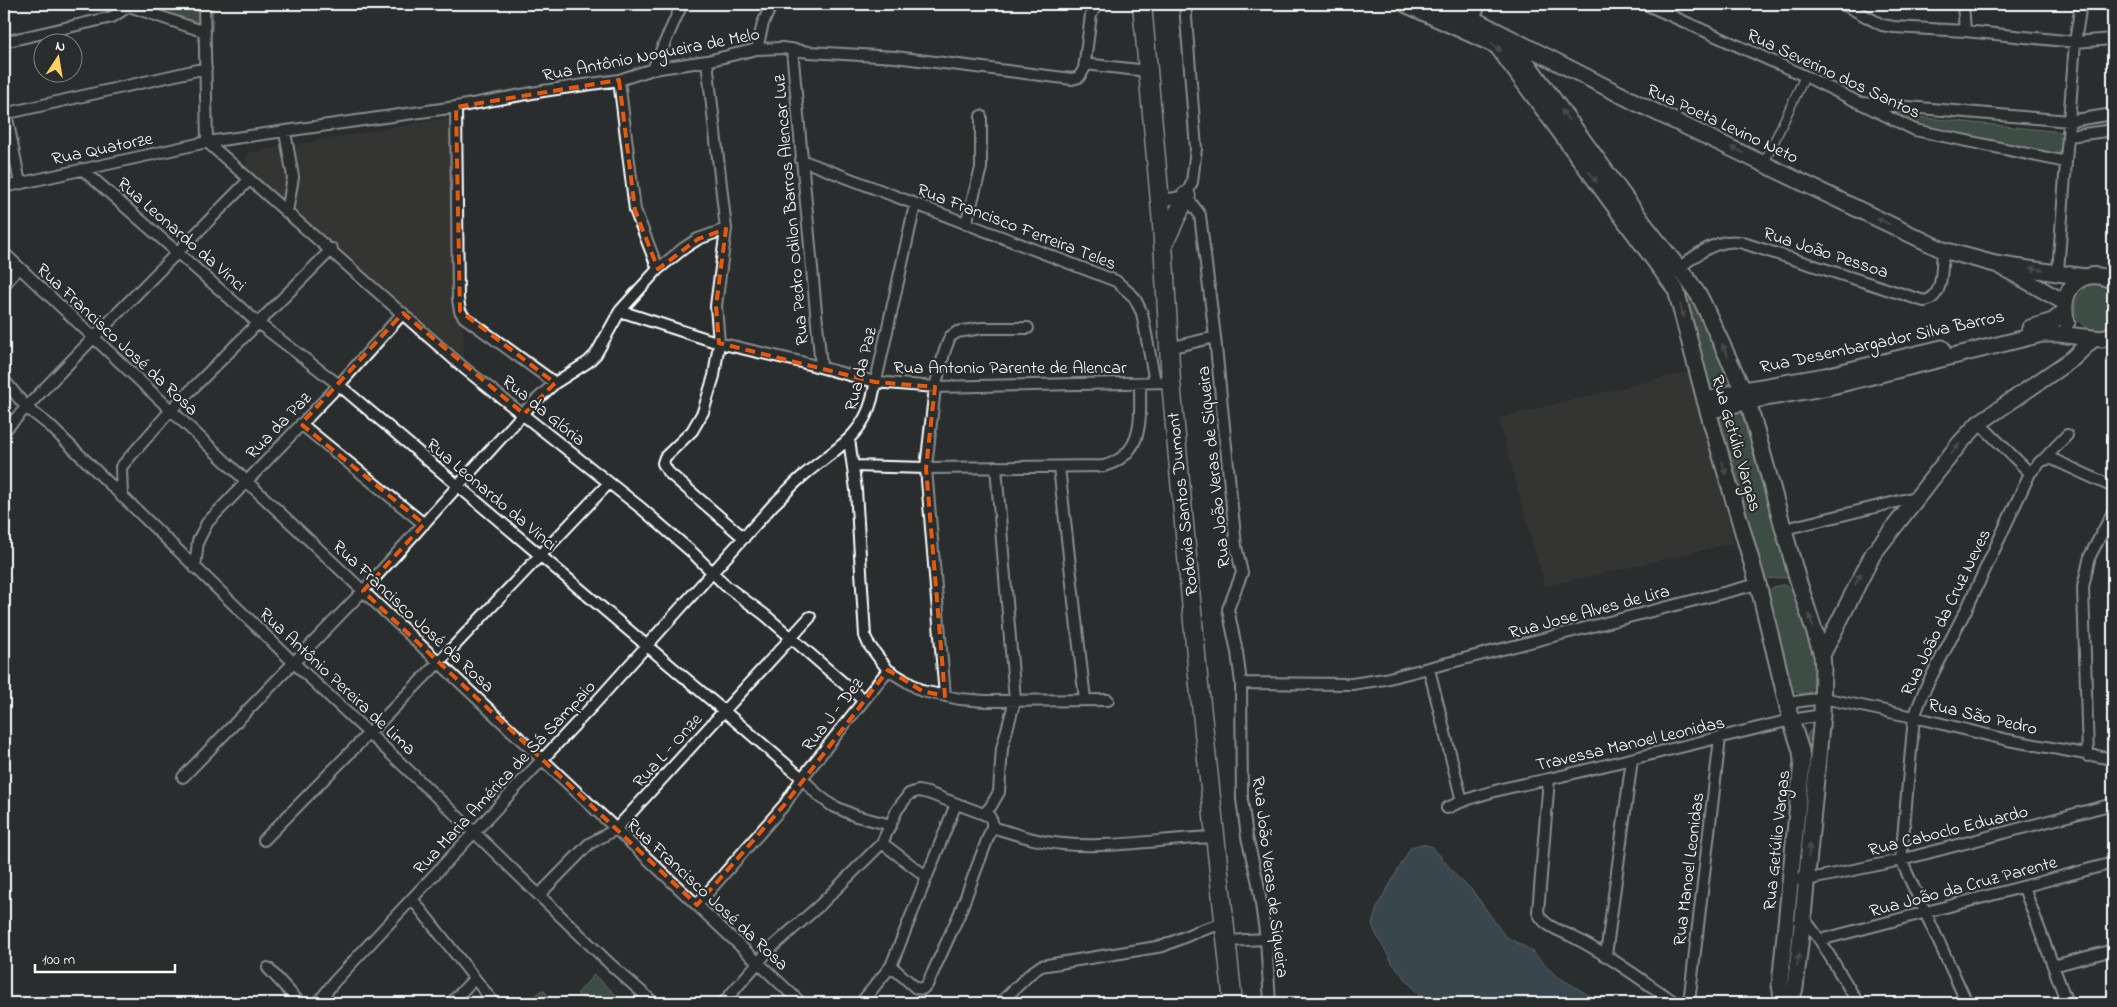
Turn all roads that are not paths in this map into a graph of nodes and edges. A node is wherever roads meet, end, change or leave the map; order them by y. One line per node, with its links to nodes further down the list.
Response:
1 (682, 4): 27 (street)
2 (772, 4): 22 (street)
3 (1097, 4): 25 (street)
4 (1142, 4): 28 (highway, Rodovia Santos Dumont)
5 (1184, 4): 48 (street)
6 (1405, 4): 15 (main road, Rua Getúlio Vargas)
7 (1440, 4): 15 (main road, Rua Poeta Levino Neto)
8 (1481, 4): 15 (street)
9 (1645, 4): 29 (street, Rua Severino dos Santos)
10 (1843, 4): 16 (street)
11 (1963, 4): 16 (street)
12 (2081, 4): 21 (street)
13 (126, 5): 17 (street); 20 (street)
14 (205, 8): 17 (street)
15 (1470, 25): 18 (main road, Rua Poeta Levino Neto); 51 (main road, Rua Getúlio Vargas, one-way to 51)
16 (1965, 31): 21 (street)
17 (205, 32): 26 (street)
18 (1508, 37): 43 (main road, Rua Poeta Levino Neto, one-way to 18); 51 (main road, Rua Getúlio Vargas, one-way to 18)
19 (2113, 39): 21 (street)
20 (4, 42)
21 (2075, 42): 36 (street)
22 (757, 49): 23 (street, Rua Antônio Nogueira de Melo); 24 (street, Rua Antônio Nogueira de Melo)
23 (792, 50): 25 (street, Rua Antônio Nogueira de Melo); 41 (street, Rua Pedro Odilon Barros Alencar Luz)
24 (707, 61): 27 (street, Rua Antônio Nogueira de Melo); 54 (street)
25 (1085, 64): 28 (street)
26 (206, 68): 33 (street); 40 (street)
27 (653, 69): 30 (street, Rua Antônio Nogueira de Melo)
28 (1147, 71): 49 (highway, Rodovia Santos Dumont)
29 (1805, 76): 31 (street, Rua Severino dos Santos); 43 (street)
30 (619, 80): 32 (street, Rua Antônio Nogueira de Melo); 62 (street)
31 (1858, 102): 36 (street); 42 (street, Rua Severino dos Santos)
32 (456, 107): 38 (street, Rua Antônio Nogueira de Melo); 85 (street)
33 (5, 113): 46 (street)
34 (2113, 114): 36 (street)
35 (981, 116): 53 (street)
36 (2069, 121): 39 (street)
37 (2113, 130): 39 (street)
38 (285, 132): 40 (street, Rua Antônio Nogueira de Melo); 52 (street)
39 (2068, 136): 42 (street)
40 (207, 142): 44 (street, Rua Quatorze); 45 (street, Rua da Glória)
41 (801, 160): 50 (street, Rua Francisco Ferreira Teles); 81 (street, Rua Pedro Odilon Barros Alencar Luz)
42 (2066, 162): 63 (street)
43 (1764, 163): 57 (main road, Rua Poeta Levino Neto, one-way to 43)
44 (82, 169): 46 (street, Rua Quatorze); 58 (street, Rua Leonardo da Vinci)
45 (249, 180): 52 (street, Rua da Glória); 58 (street)
46 (20, 183): 47 (street, Rua Quatorze)
47 (4, 187)
48 (1186, 196): 49 (street); 55 (highway); 76 (street, Rua João Veras de Siqueira)
49 (1159, 201): 55 (highway, Rodovia Santos Dumont)
50 (915, 204): 53 (street, Rua Francisco Ferreira Teles); 83 (street, Rua da Paz)
51 (1625, 208): 64 (main road, Rua Getúlio Vargas)
52 (287, 212): 56 (street, Rua da Glória)
53 (966, 224): 84 (street, Rua Francisco Ferreira Teles)
54 (726, 228): 62 (street); 78 (street)
55 (1163, 244): 80 (highway, Rodovia Santos Dumont)
56 (332, 249): 71 (street, Rua da Glória); 72 (street)
57 (1943, 250): 60 (main road, Rua Poeta Levino Neto); 64 (street, Rua João Pessoa)
58 (178, 252): 72 (street, Rua Leonardo da Vinci); 75 (street)
59 (4, 253): 61 (street, Rua Francisco José da Rosa)
60 (1995, 264): 63 (main road, Rua Poeta Levino Neto, one-way to 60); 69 (main road, Rua Poeta Levino Neto)
61 (18, 268): 68 (street); 75 (street, Rua Francisco José da Rosa)
62 (658, 269): 70 (street)
63 (2058, 272): 65 (main road, Rua Poeta Levino Neto)
64 (1673, 273): 89 (main road, Rua Getúlio Vargas, one-way to 64); 90 (main road, Rua Getúlio Vargas, one-way to 90)
65 (2090, 276): 66 (main road); 67 (main road); 69 (main road)
66 (2113, 276)
67 (2113, 281)
68 (4, 285)
69 (2064, 307): 77 (main road); 79 (main road, Rua Desembargador Silva Barros)
70 (620, 311): 78 (street, Rua Antonio Parente de Alencar); 85 (street)
71 (404, 313): 87 (street, Rua da Paz); 93 (street, Rua da Glória)
72 (258, 322): 87 (street, Rua Leonardo da Vinci); 92 (street)
73 (1028, 328): 88 (street)
74 (2113, 334): 77 (main road)
75 (94, 336): 91 (street); 92 (street, Rua Francisco José da Rosa)
76 (1215, 337): 80 (street); 128 (street, Rua João Veras de Siqueira)
77 (2087, 338): 79 (main road, Rua Desembargador Silva Barros); 94 (main road)
78 (719, 343): 81 (street, Rua Antonio Parente de Alencar); 114 (street)
79 (1968, 347): 89 (main road, Rua Desembargador Silva Barros)
80 (1169, 348): 84 (highway, Rodovia Santos Dumont)
81 (821, 367): 83 (street, Rua Antonio Parente de Alencar)
82 (4, 380): 91 (street, Rua Antônio Pereira de Lima)
83 (875, 382): 88 (street, Rua Antonio Parente de Alencar); 98 (street, Rua da Paz)
84 (1162, 382): 86 (street, Rua Antonio Parente de Alencar); 158 (highway, Rodovia Santos Dumont)
85 (555, 383): 93 (street)
86 (1140, 384): 88 (street, Rua Antonio Parente de Alencar); 102 (street)
87 (339, 385): 95 (street, Rua da Paz); 107 (street, Rua Leonardo da Vinci)
88 (935, 387): 103 (street)
89 (1746, 395): 90 (main road, Rua Desembargador Silva Barros); 113 (main road, Rua Getúlio Vargas)
90 (1706, 406): 118 (main road, Rua Getúlio Vargas, one-way to 118)
91 (26, 407): 96 (street); 109 (street, Rua Antônio Pereira de Lima)
92 (171, 410): 105 (street, Rua Francisco José da Rosa); 109 (street)
93 (524, 414): 106 (street, Rua da Glória); 107 (street)
94 (1979, 422): 104 (street); 110 (main road, one-way to 94)
95 (301, 424): 105 (street, Rua da Paz); 112 (street)
96 (4, 431)
97 (2067, 435): 99 (street)
98 (849, 439): 100 (street); 114 (street, Rua da Paz)
99 (2048, 458): 104 (street); 108 (street)
100 (853, 466): 103 (street); 127 (street)
101 (996, 467): 102 (street); 103 (street); 132 (street)
102 (1058, 467): 133 (street)
103 (926, 468): 129 (street)
104 (2030, 473): 138 (street, Rua João da Cruz Neves)
105 (247, 481): 116 (street, Rua da Paz); 119 (street, Rua Francisco José da Rosa)
106 (609, 483): 115 (street); 117 (street, Rua da Glória)
107 (458, 486): 112 (street); 115 (street, Rua Leonardo da Vinci)
108 (2113, 487)
109 (122, 497): 116 (street, Rua Antônio Pereira de Lima)
110 (1916, 497): 113 (street); 123 (main road, one-way to 110)
111 (2113, 512): 142 (street)
112 (424, 524): 119 (street)
113 (1785, 529): 123 (main road, Rua Getúlio Vargas, one-way to 113)
114 (744, 538): 117 (street, Rua da Paz)
115 (540, 556): 122 (street, Rua Leonardo da Vinci); 125 (street)
116 (195, 568): 124 (street, Rua Antônio Pereira de Lima)
117 (714, 572): 121 (street, Rua da Glória); 122 (street, Rua Maria América de Sá Sampaio)
118 (1758, 584): 126 (street, Rua Jose Alves de Lira); 135 (main road, Rua Getúlio Vargas)
119 (363, 591): 124 (street); 125 (street, Rua Francisco José da Rosa)
120 (810, 617): 121 (street, Rua L - Onze)
121 (791, 638): 131 (street, Rua da Glória); 136 (street, Rua L - Onze)
122 (647, 645): 136 (street, Rua Leonardo da Vinci); 145 (street, Rua Maria América de Sá Sampaio)
123 (1822, 655): 130 (main road, Rua Getúlio Vargas)
124 (293, 662): 140 (street, Rua Antônio Pereira de Lima); 146 (street)
125 (439, 662): 140 (street); 145 (street, Rua Francisco José da Rosa)
126 (1429, 668): 128 (street, Rua Jose Alves de Lira); 149 (street)
127 (888, 670): 129 (street); 131 (street, Rua J - Dez)
128 (1241, 683): 172 (street, Rua João Veras de Siqueira)
129 (945, 696): 132 (street)
130 (1824, 698): 135 (street, Rua São Pedro); 137 (main road, Rua Getúlio Vargas); 138 (street, Rua São Pedro)
131 (863, 700): 147 (street, Rua J - Dez)
132 (1015, 700): 133 (street); 153 (street)
133 (1085, 700): 134 (street)
134 (1108, 700)
135 (1787, 702): 139 (main road, Rua Getúlio Vargas)
136 (724, 711): 147 (street, Rua Leonardo da Vinci); 156 (street, Rua L - Onze)
137 (1822, 715): 139 (street, Travessa Manoel Leonidas); 164 (main road, Rua Getúlio Vargas, one-way to 137)
138 (1914, 717): 142 (street, Rua São Pedro); 161 (street, Rua João da Cruz Neves)
139 (1791, 720): 141 (street, Travessa Manoel Leonidas); 164 (main road, Rua Getúlio Vargas)
140 (368, 732): 157 (street, Rua Antônio Pereira de Lima); 159 (street)
141 (1720, 738): 143 (street, Travessa Manoel Leonidas); 194 (street, Rua Manoel Leonidas)
142 (2088, 756): 144 (street, Rua São Pedro)
143 (1632, 759): 148 (street, Travessa Manoel Leonidas); 176 (street)
144 (2113, 759)
145 (542, 760): 156 (street, Rua Francisco José da Rosa); 157 (street, Rua Maria América de Sá Sampaio)
146 (183, 777)
147 (802, 778): 154 (street, Rua Leonardo da Vinci); 168 (street)
148 (1549, 779): 149 (street, Travessa Manoel Leonidas); 176 (street)
149 (1462, 800): 152 (street, Travessa Manoel Leonidas)
150 (956, 804): 153 (street); 154 (street); 163 (street)
151 (2113, 804): 161 (street, Rua Caboclo Eduardo)
152 (1447, 808)
153 (984, 814): 155 (street)
154 (891, 825): 160 (street)
155 (992, 826): 158 (street); 178 (street)
156 (616, 829): 166 (street, Rua L - Onze); 168 (street, Rua Francisco José da Rosa)
157 (475, 833): 166 (street, Rua Antônio Pereira de Lima); 167 (street, Rua Maria América de Sá Sampaio)
158 (1217, 837): 171 (highway, Rodovia Santos Dumont)
159 (264, 840)
160 (882, 843): 163 (street); 177 (street)
161 (1901, 860): 164 (street, Rua Caboclo Eduardo); 169 (street)
162 (2113, 863): 165 (street, Rua João da Cruz Parente)
163 (927, 877): 178 (street)
164 (1798, 880): 170 (main road, Rua Getúlio Vargas); 195 (main road, Rua Getúlio Vargas)
165 (2024, 888): 169 (street, Rua João da Cruz Parente); 179 (street)
166 (539, 895): 186 (street, Rua Antônio Pereira de Lima)
167 (413, 900): 181 (street); 183 (street, Rua Maria América de Sá Sampaio)
168 (697, 905): 177 (street, Rua Francisco José da Rosa)
169 (1924, 914): 173 (street, Rua João da Cruz Parente); 198 (street)
170 (1803, 917): 173 (street); 196 (main road, Rua Getúlio Vargas, one-way to 170)
171 (1224, 923): 174 (highway, Rodovia Santos Dumont); 190 (street)
172 (1266, 939): 174 (street); 192 (street, Rua João Veras de Siqueira)
173 (1820, 940): 197 (street)
174 (1226, 941): 191 (highway, Rodovia Santos Dumont)
175 (2113, 950): 179 (street)
176 (1606, 955): 193 (street)
177 (758, 963): 187 (street); 188 (street, Rua Francisco José da Rosa)
178 (891, 966): 189 (street)
179 (2053, 966): 199 (street)
180 (268, 968): 182 (street)
181 (474, 978): 184 (street); 185 (street)
182 (300, 1003)
183 (318, 1003)
184 (451, 1003)
185 (494, 1003)
186 (654, 1003)
187 (723, 1003)
188 (801, 1003)
189 (861, 1003)
190 (1000, 1003)
191 (1233, 1003)
192 (1270, 1003)
193 (1676, 1003)
194 (1689, 1003)
195 (1783, 1003)
196 (1790, 1003)
197 (1858, 1003)
198 (1967, 1003)
199 (2068, 1003)

